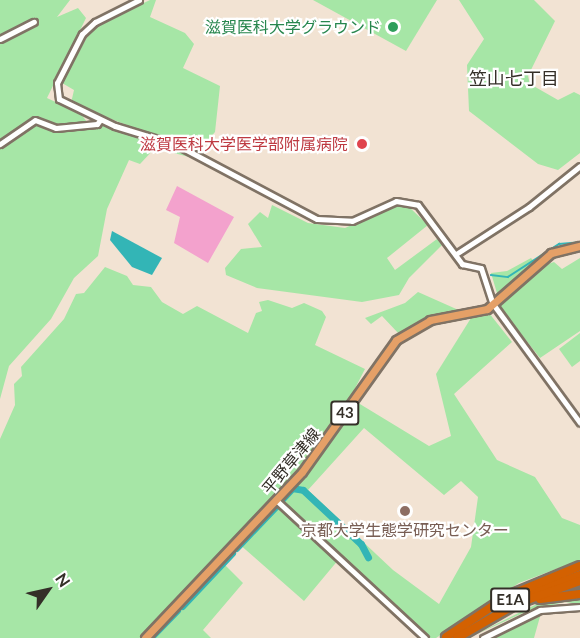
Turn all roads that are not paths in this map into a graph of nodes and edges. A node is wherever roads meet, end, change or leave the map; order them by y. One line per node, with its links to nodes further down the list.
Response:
1 (139, 0): 4 (street)
2 (34, 22): 3 (street)
3 (0, 39)
4 (100, 120): 5 (street); 8 (street)
5 (0, 144)
6 (580, 166): 8 (street)
7 (580, 246): 9 (main road, 平野草津線 / 43)
8 (456, 254): 9 (street)
9 (493, 304): 10 (street); 11 (main road, 平野草津線 / 43)
10 (580, 423)
11 (277, 501): 17 (main road, 平野草津線 / 43); 18 (street)
12 (580, 566): 19 (highway)
13 (580, 575): 19 (highway, E1A)
14 (580, 581): 20 (highway, E1A)
15 (580, 594): 20 (highway)
16 (580, 607): 21 (street)
17 (145, 638)
18 (425, 638)
19 (446, 638)
20 (458, 638)
21 (483, 638)

